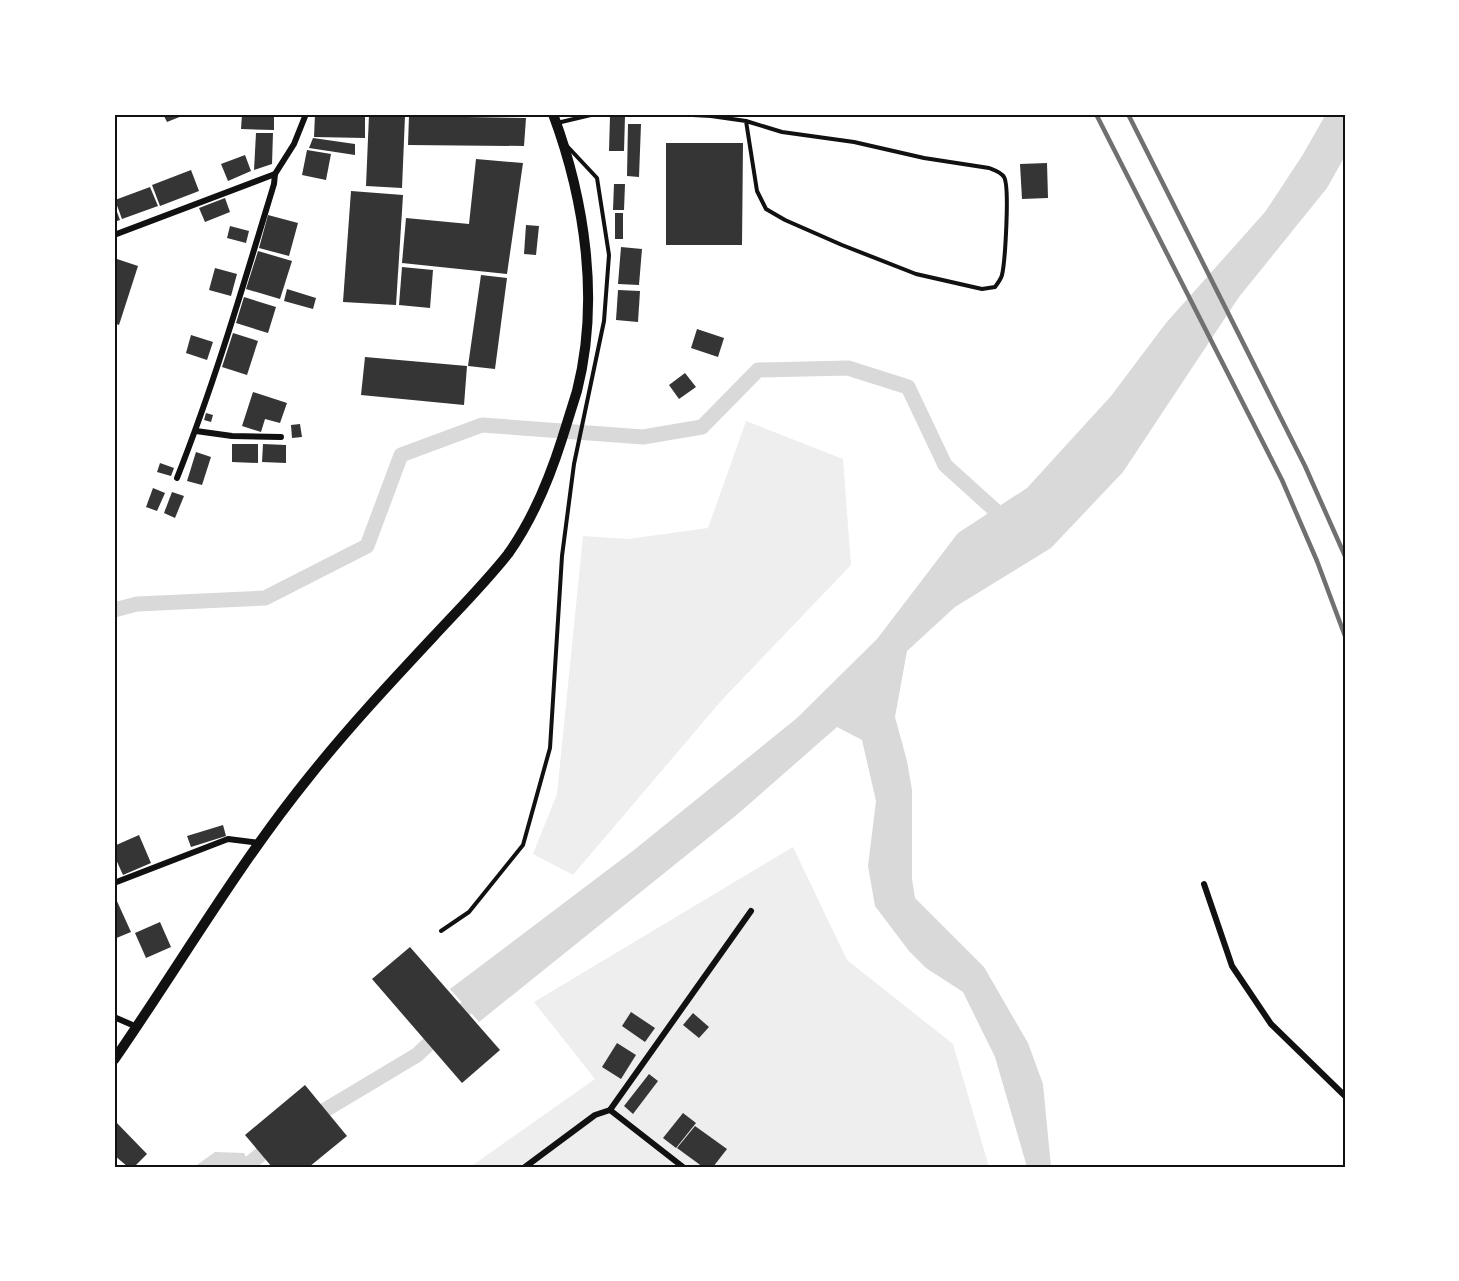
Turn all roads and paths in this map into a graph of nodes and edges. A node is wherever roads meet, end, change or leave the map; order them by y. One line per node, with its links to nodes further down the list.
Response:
1 (306, 114): 7 (street)
2 (595, 114): 4 (lane)
3 (674, 114): 5 (lane)
4 (554, 119): 6 (main road)
5 (746, 121): 5 (lane)
6 (563, 142): 12 (main road); 16 (lane)
7 (275, 174): 8 (street); 9 (street)
8 (114, 235)
9 (196, 430): 10 (street); 11 (street)
10 (281, 437)
11 (177, 478)
12 (260, 843): 13 (street); 18 (main road)
13 (114, 883)
14 (1204, 884): 20 (street)
15 (751, 911): 21 (street)
16 (441, 931)
17 (114, 1017): 18 (street)
18 (137, 1027): 19 (main road)
19 (114, 1060)
20 (1345, 1096)
21 (610, 1110): 22 (street); 23 (street)
22 (525, 1167)
23 (682, 1167)

